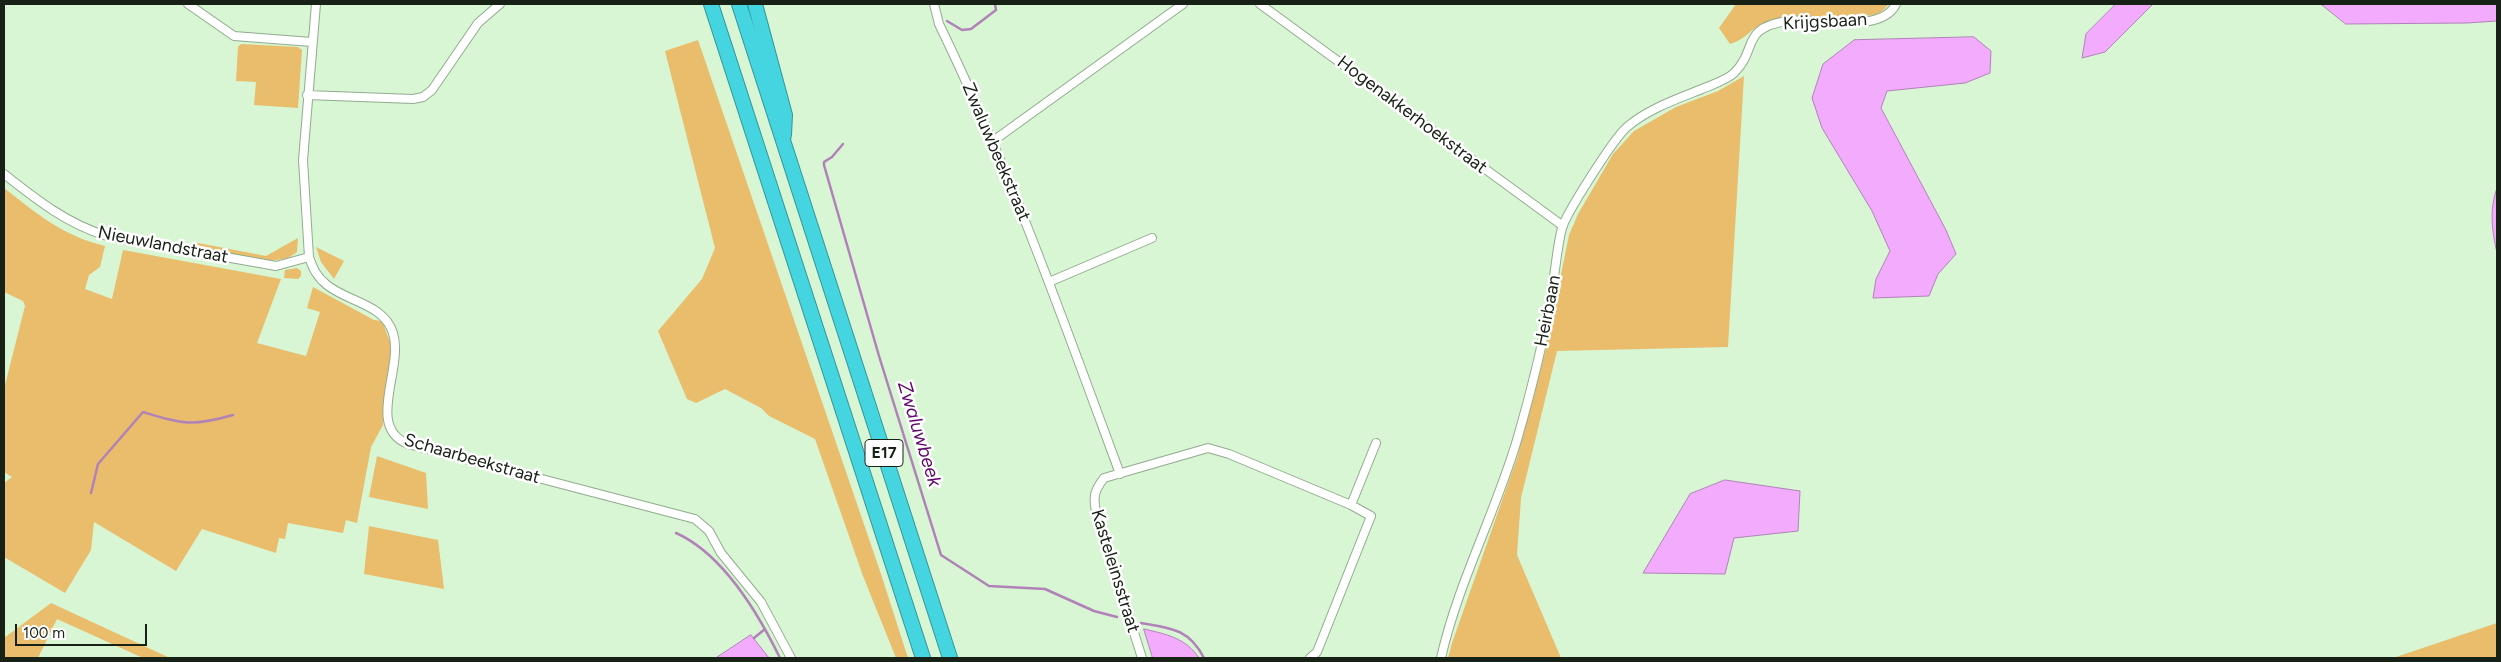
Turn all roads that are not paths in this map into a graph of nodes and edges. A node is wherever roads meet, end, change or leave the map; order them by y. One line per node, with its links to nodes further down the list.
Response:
1 (188, 4): 14 (street)
2 (316, 4): 14 (street, Schaarbeekstraat)
3 (500, 4): 15 (street)
4 (706, 4): 12 (highway)
5 (711, 4): 12 (highway, E17)
6 (739, 4): 17 (highway, E17)
7 (755, 4): 17 (highway)
8 (934, 4): 16 (street, Zwaluwbeekstraat)
9 (1182, 4): 16 (street)
10 (1260, 4): 19 (street, Hogenakkerhoekstraat)
11 (1896, 4): 13 (street, Krijgsbaan)
12 (721, 37): 27 (highway, E17)
13 (1752, 38): 19 (street, Heirbaan)
14 (312, 42): 15 (street, Schaarbeekstraat)
15 (307, 95): 21 (street, Schaarbeekstraat)
16 (993, 141): 22 (street, Zwaluwbeekstraat)
17 (784, 146): 28 (highway, E17)
18 (4, 174): 21 (street, Nieuwlandstraat)
19 (1562, 226): 31 (street, Heirbaan)
20 (1152, 238): 22 (street)
21 (308, 257): 26 (street, Schaarbeekstraat)
22 (1049, 282): 24 (street, Zwaluwbeekstraat)
23 (1376, 443): 25 (street)
24 (1120, 474): 25 (street, Kasteleinsstraat); 29 (street, Kasteleinsstraat)
25 (1351, 505): 30 (street, Kasteleinsstraat)
26 (791, 658)
27 (923, 658)
28 (950, 658)
29 (1142, 658)
30 (1310, 658)
31 (1441, 658)

